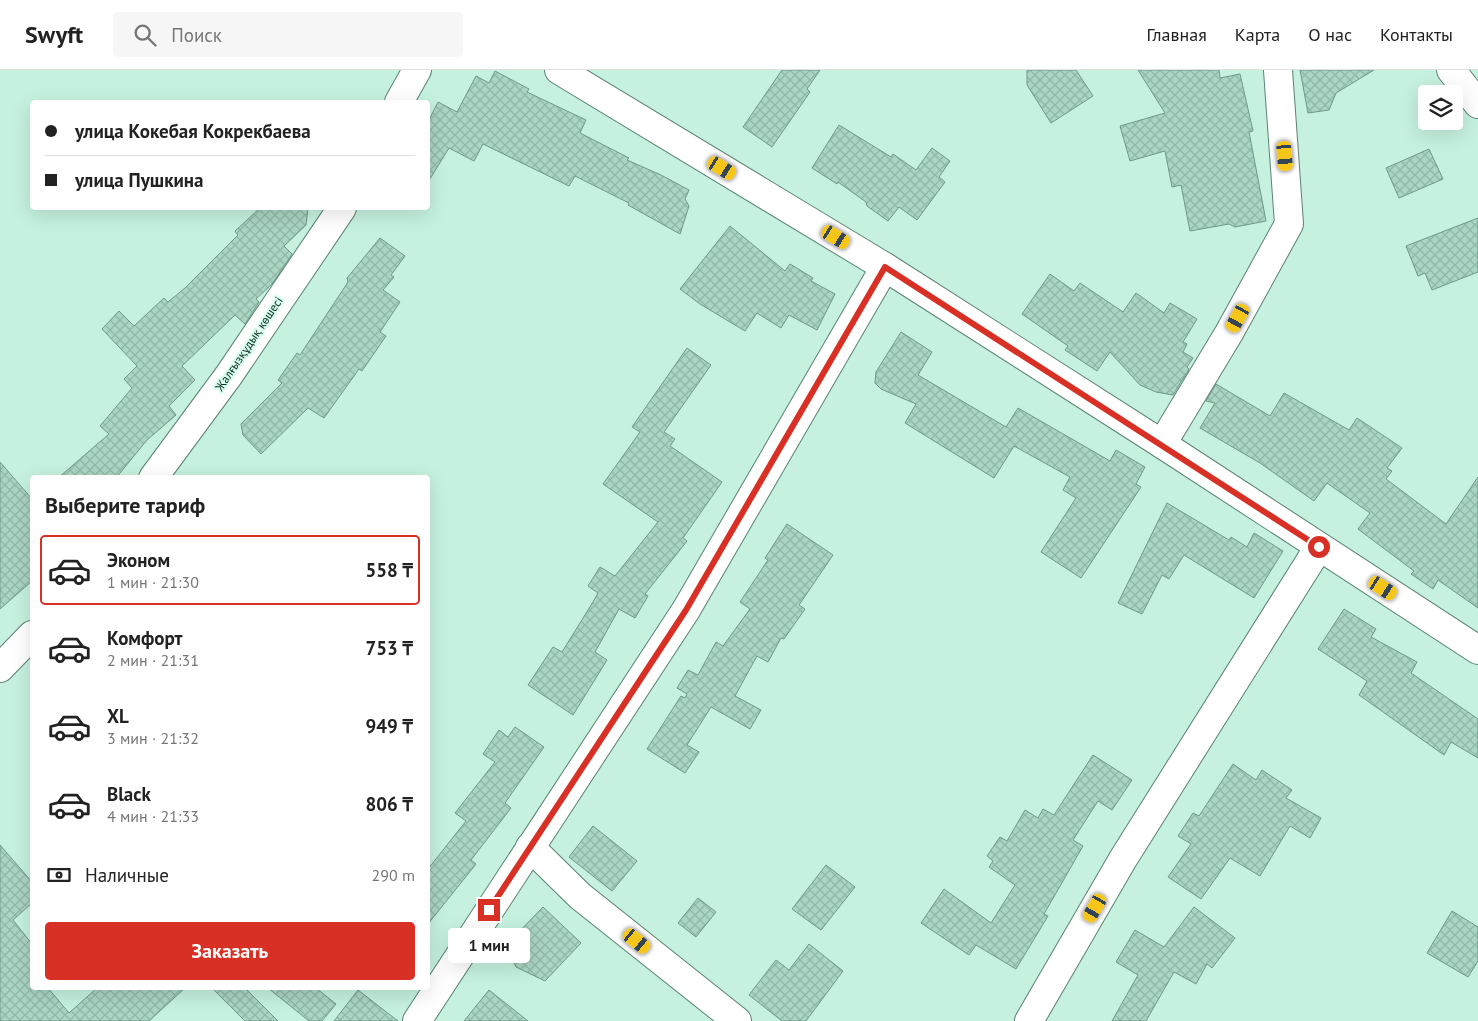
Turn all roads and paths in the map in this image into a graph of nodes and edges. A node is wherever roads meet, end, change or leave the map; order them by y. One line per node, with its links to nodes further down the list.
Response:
1 (417, 70): 5 (street)
2 (559, 70): 8 (street)
3 (1278, 70): 9 (street)
4 (1451, 70): 6 (street)
5 (400, 100)
6 (1478, 104)
7 (341, 210): 10 (street, Жалғызқұдық көшесі)
8 (885, 267): 9 (street); 15 (street)
9 (1162, 444): 11 (street)
10 (155, 475)
11 (1319, 547): 13 (street); 18 (street)
12 (30, 637): 14 (street)
13 (1478, 650)
14 (0, 668)
15 (530, 847): 16 (street); 17 (street)
16 (417, 1021)
17 (737, 1021)
18 (1029, 1021)

